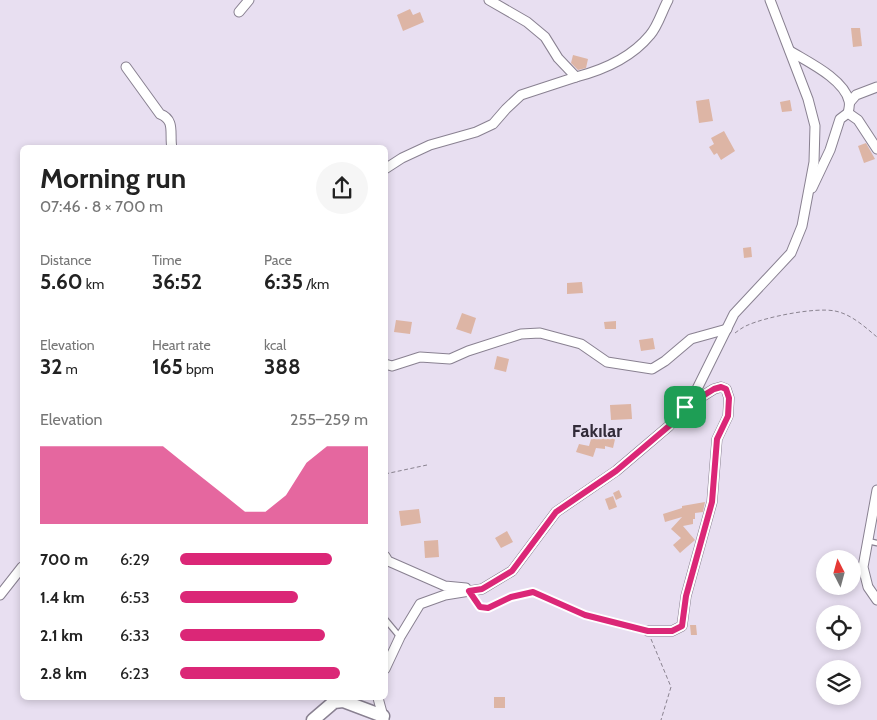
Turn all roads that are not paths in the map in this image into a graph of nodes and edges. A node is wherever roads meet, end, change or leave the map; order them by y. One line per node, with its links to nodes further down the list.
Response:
1 (250, 0): 5 (street)
2 (489, 0): 8 (street)
3 (668, 0): 8 (street)
4 (770, 0): 6 (street)
5 (239, 12)
6 (790, 51): 10 (street); 15 (street)
7 (126, 67): 12 (street)
8 (576, 77): 14 (street)
9 (877, 87): 10 (street)
10 (850, 102): 11 (street)
11 (848, 112): 13 (street); 15 (street)
12 (172, 145)
13 (877, 150)
14 (388, 167)
15 (808, 197): 16 (street)
16 (727, 330): 17 (street); 18 (street)
17 (388, 365)
18 (685, 407): 23 (street); 27 (street)
19 (877, 490): 20 (street)
20 (872, 542): 25 (street)
21 (388, 561): 23 (street)
22 (20, 570): 24 (street)
23 (482, 589): 28 (street)
24 (0, 595)
25 (877, 600)
26 (388, 623): 28 (lane)
27 (648, 631)
28 (400, 637): 29 (street)
29 (388, 663)
30 (378, 700): 31 (street)
31 (383, 718): 32 (street)
32 (313, 720)

